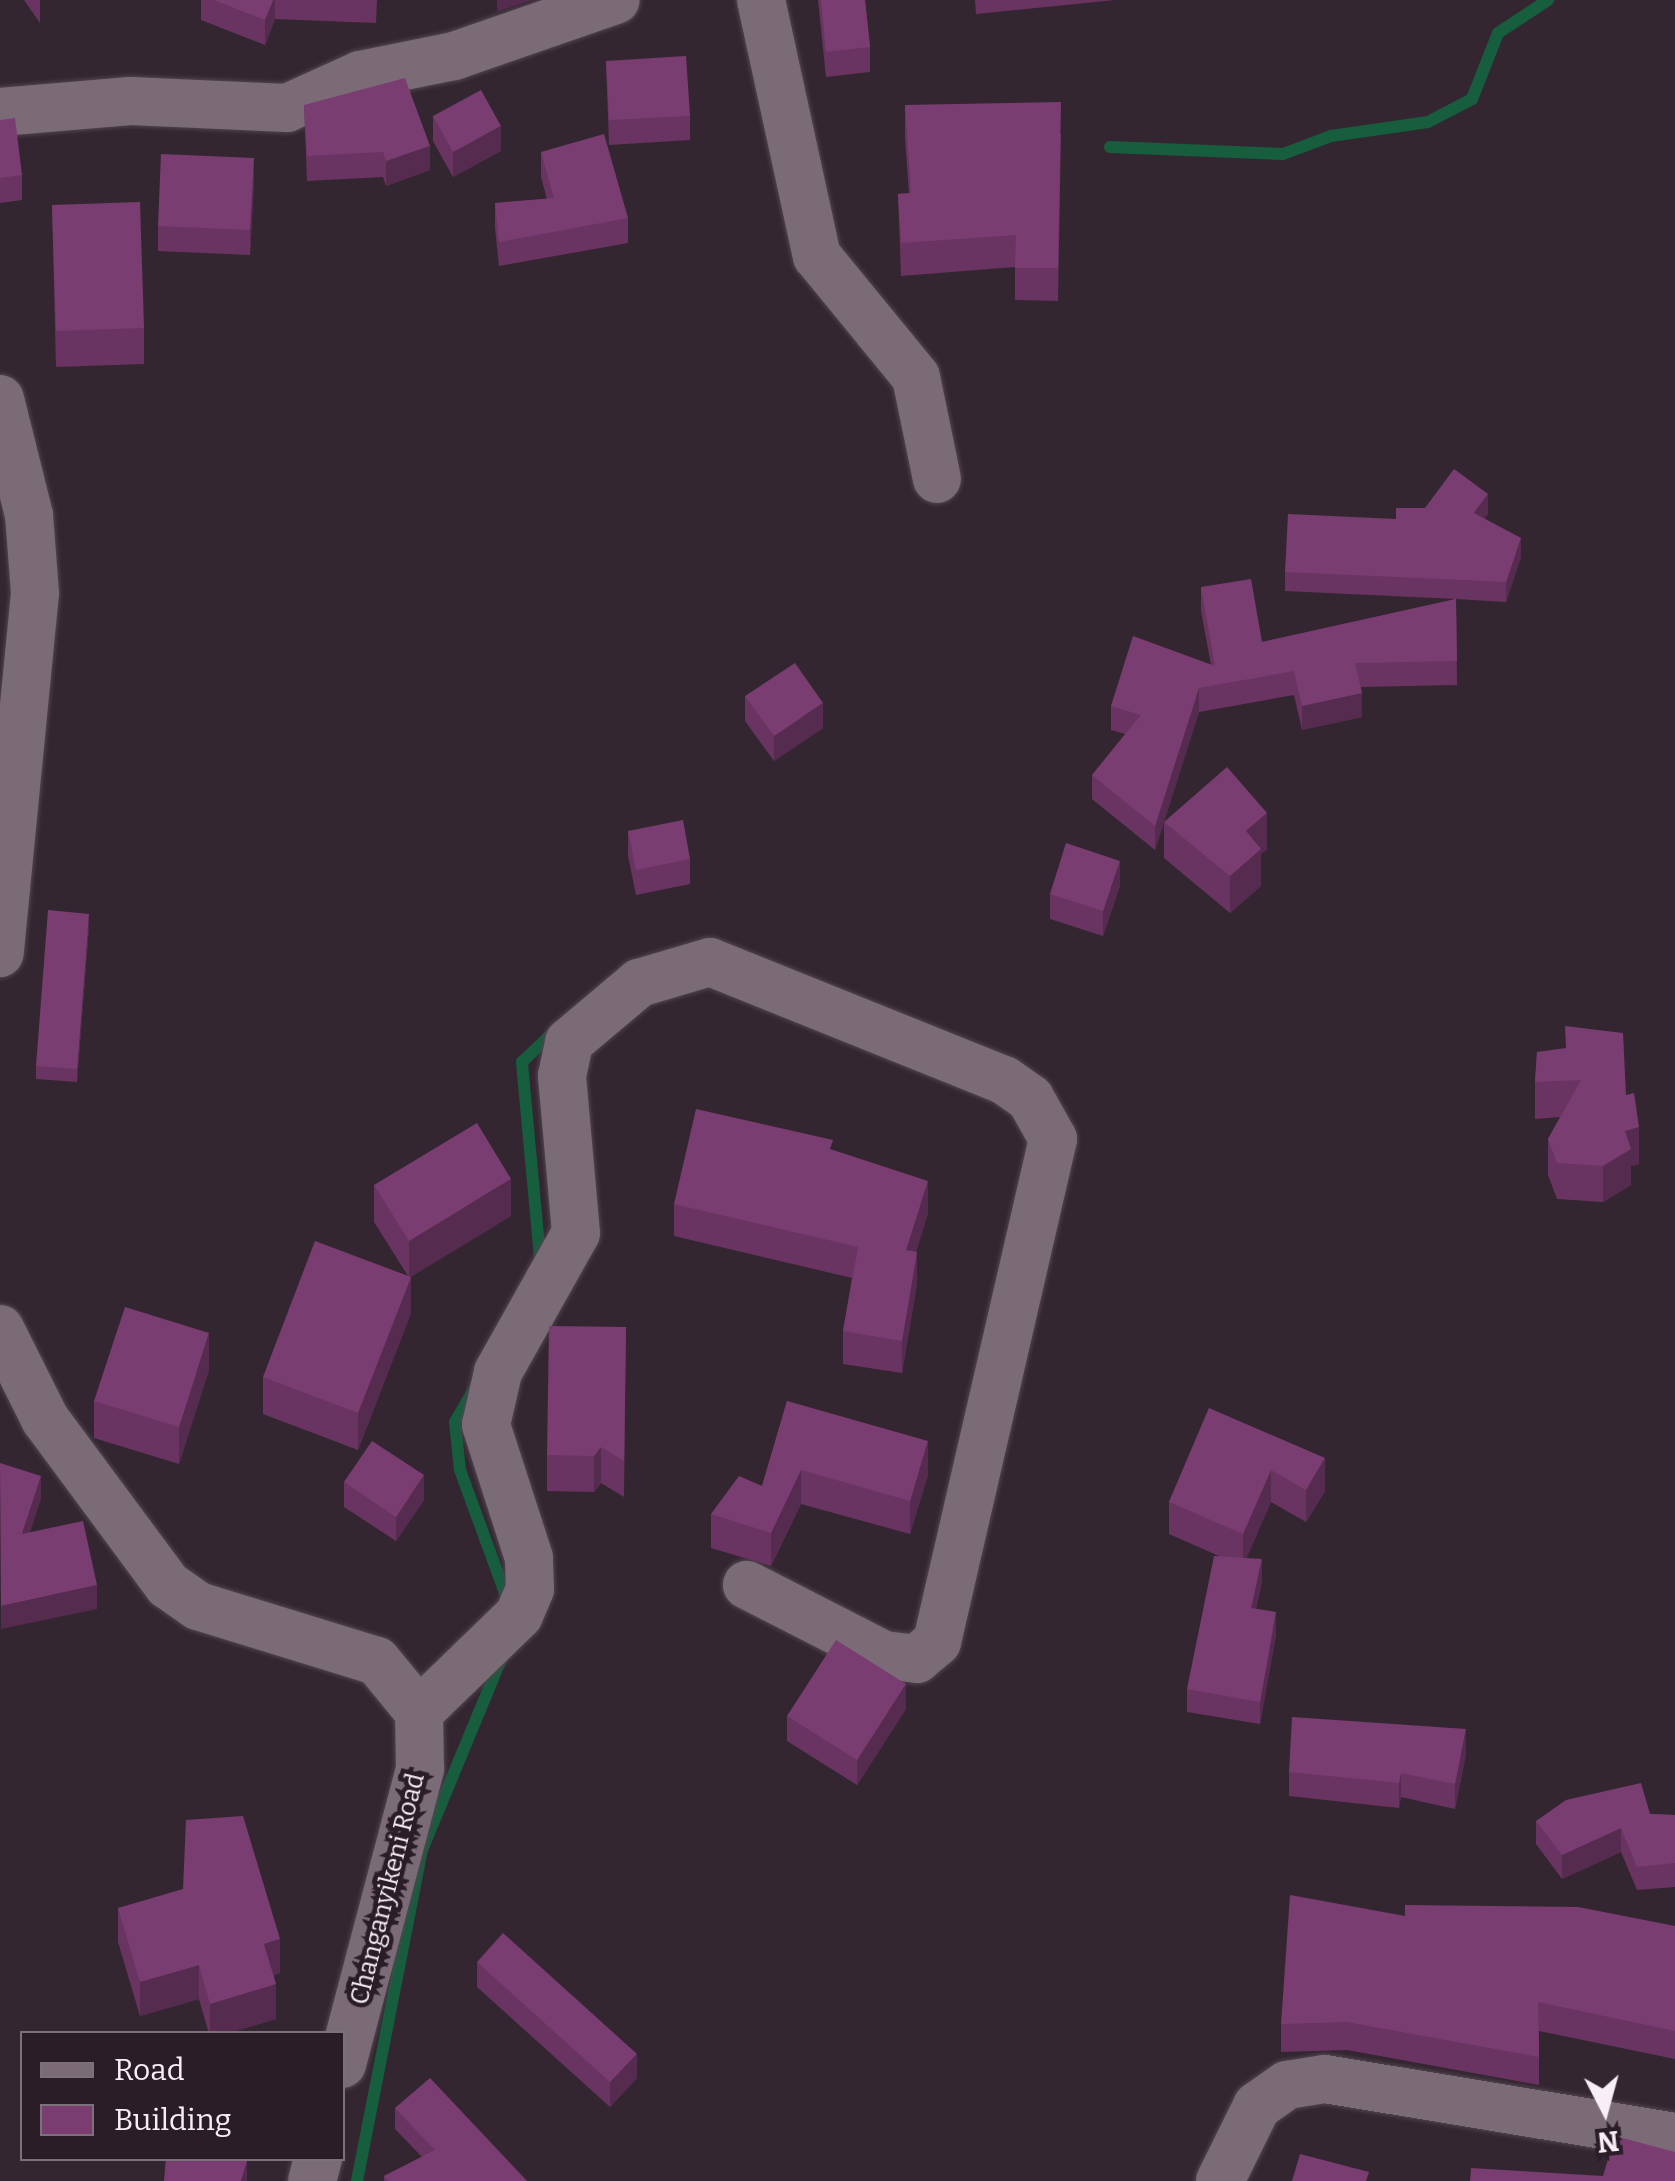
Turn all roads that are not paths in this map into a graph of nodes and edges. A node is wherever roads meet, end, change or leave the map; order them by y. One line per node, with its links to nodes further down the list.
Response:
1 (616, 0): 3 (street)
2 (760, 0): 5 (street)
3 (0, 112)
4 (0, 398): 6 (street)
5 (936, 479)
6 (0, 953)
7 (5, 1359): 9 (street)
8 (747, 1585): 9 (street)
9 (420, 1712): 10 (street, Changanyikeni Road)
10 (345, 2053)
11 (1675, 2137): 12 (street)
12 (1220, 2181)

